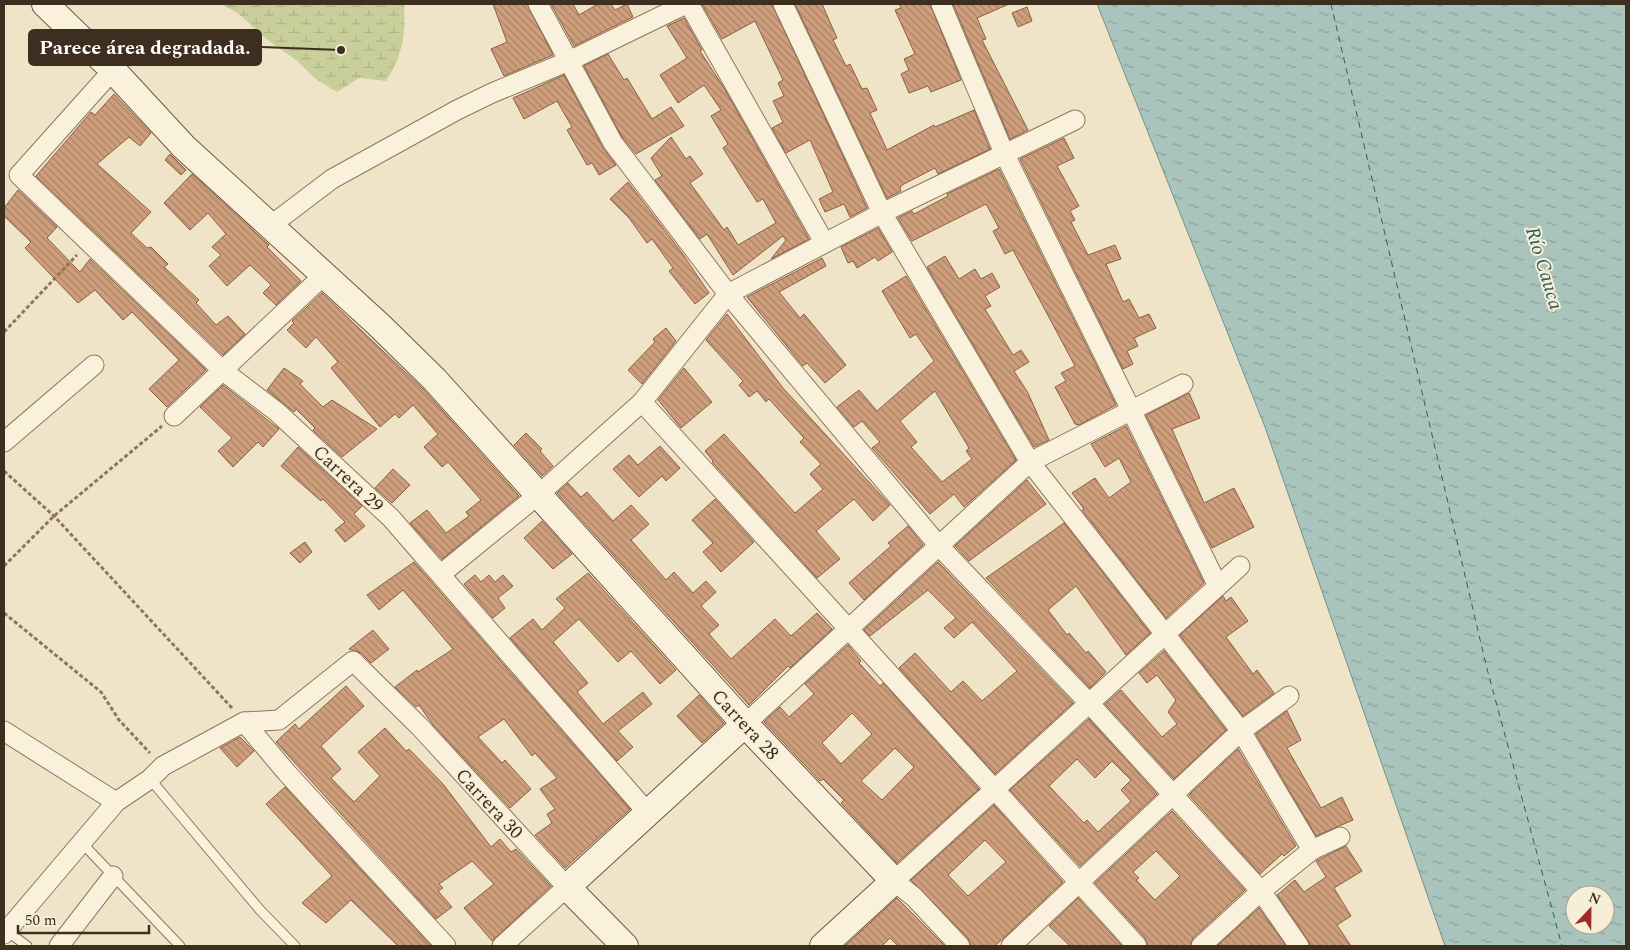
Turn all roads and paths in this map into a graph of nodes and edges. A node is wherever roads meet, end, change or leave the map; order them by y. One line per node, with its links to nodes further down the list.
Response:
1 (45, 4): 7 (main road, Carrera 28)
2 (538, 4): 6 (street)
3 (687, 4): 6 (street); 13 (street)
4 (783, 4): 10 (street)
5 (941, 4): 9 (street)
6 (569, 61): 11 (street); 15 (street)
7 (113, 70): 11 (main road, Carrera 28); 12 (street, Carrera 29)
8 (1075, 120): 9 (street)
9 (1004, 153): 10 (street); 21 (street)
10 (882, 213): 13 (street); 24 (street)
11 (270, 226): 14 (main road, Carrera 28)
12 (90, 241): 16 (path); 18 (street, Carrera 29)
13 (824, 242): 15 (street)
14 (323, 276): 18 (street); 26 (main road, Carrera 28)
15 (728, 294): 20 (street); 28 (street)
16 (4, 332)
17 (94, 365): 23 (street)
18 (222, 370): 22 (street); 31 (street, Carrera 29)
19 (1183, 384): 21 (street)
20 (642, 402): 26 (street); 34 (street)
21 (1132, 410): 24 (street); 32 (street)
22 (174, 416): 27 (path)
23 (4, 442)
24 (1030, 462): 28 (street); 35 (street)
25 (4, 471): 27 (path)
26 (538, 495): 31 (street); 39 (main road, Carrera 28)
27 (54, 516): 29 (path); 38 (path)
28 (939, 546): 34 (street); 37 (street)
29 (4, 566)
30 (1240, 566): 32 (street)
31 (441, 574): 47 (street, Carrera 29)
32 (1218, 586): 35 (street)
33 (4, 613): 42 (path)
34 (848, 629): 39 (street); 44 (street)
35 (1165, 635): 37 (street); 41 (street)
36 (1289, 696): 41 (street)
37 (1089, 703): 44 (street); 45 (street)
38 (244, 722): 42 (street); 54 (street, Carrera 30); 61 (street)
39 (745, 724): 47 (main road); 52 (main road, Carrera 28)
40 (4, 731): 46 (street)
41 (1241, 731): 45 (street); 50 (street)
42 (162, 766): 43 (street)
43 (150, 779): 46 (street); 60 (lane)
44 (995, 790): 52 (street); 53 (street)
45 (1173, 795): 53 (street); 55 (street)
46 (116, 802): 49 (street)
47 (648, 812): 54 (main road)
48 (1340, 837): 50 (street)
49 (83, 844): 51 (lane); 56 (street)
50 (1312, 850): 55 (street)
51 (113, 876): 58 (street); 59 (lane)
52 (894, 881): 64 (main road); 65 (street, Carrera 28)
53 (1079, 882): 66 (street); 67 (street)
54 (567, 887): 62 (street); 63 (main road, Carrera 30)
55 (1262, 891): 68 (street); 69 (street)
56 (5, 933): 57 (lane)
57 (27, 946)
58 (59, 946)
59 (180, 946)
60 (295, 946)
61 (446, 946)
62 (502, 946)
63 (625, 946)
64 (823, 946)
65 (960, 946)
66 (1011, 946)
67 (1137, 946)
68 (1200, 946)
69 (1299, 946)

